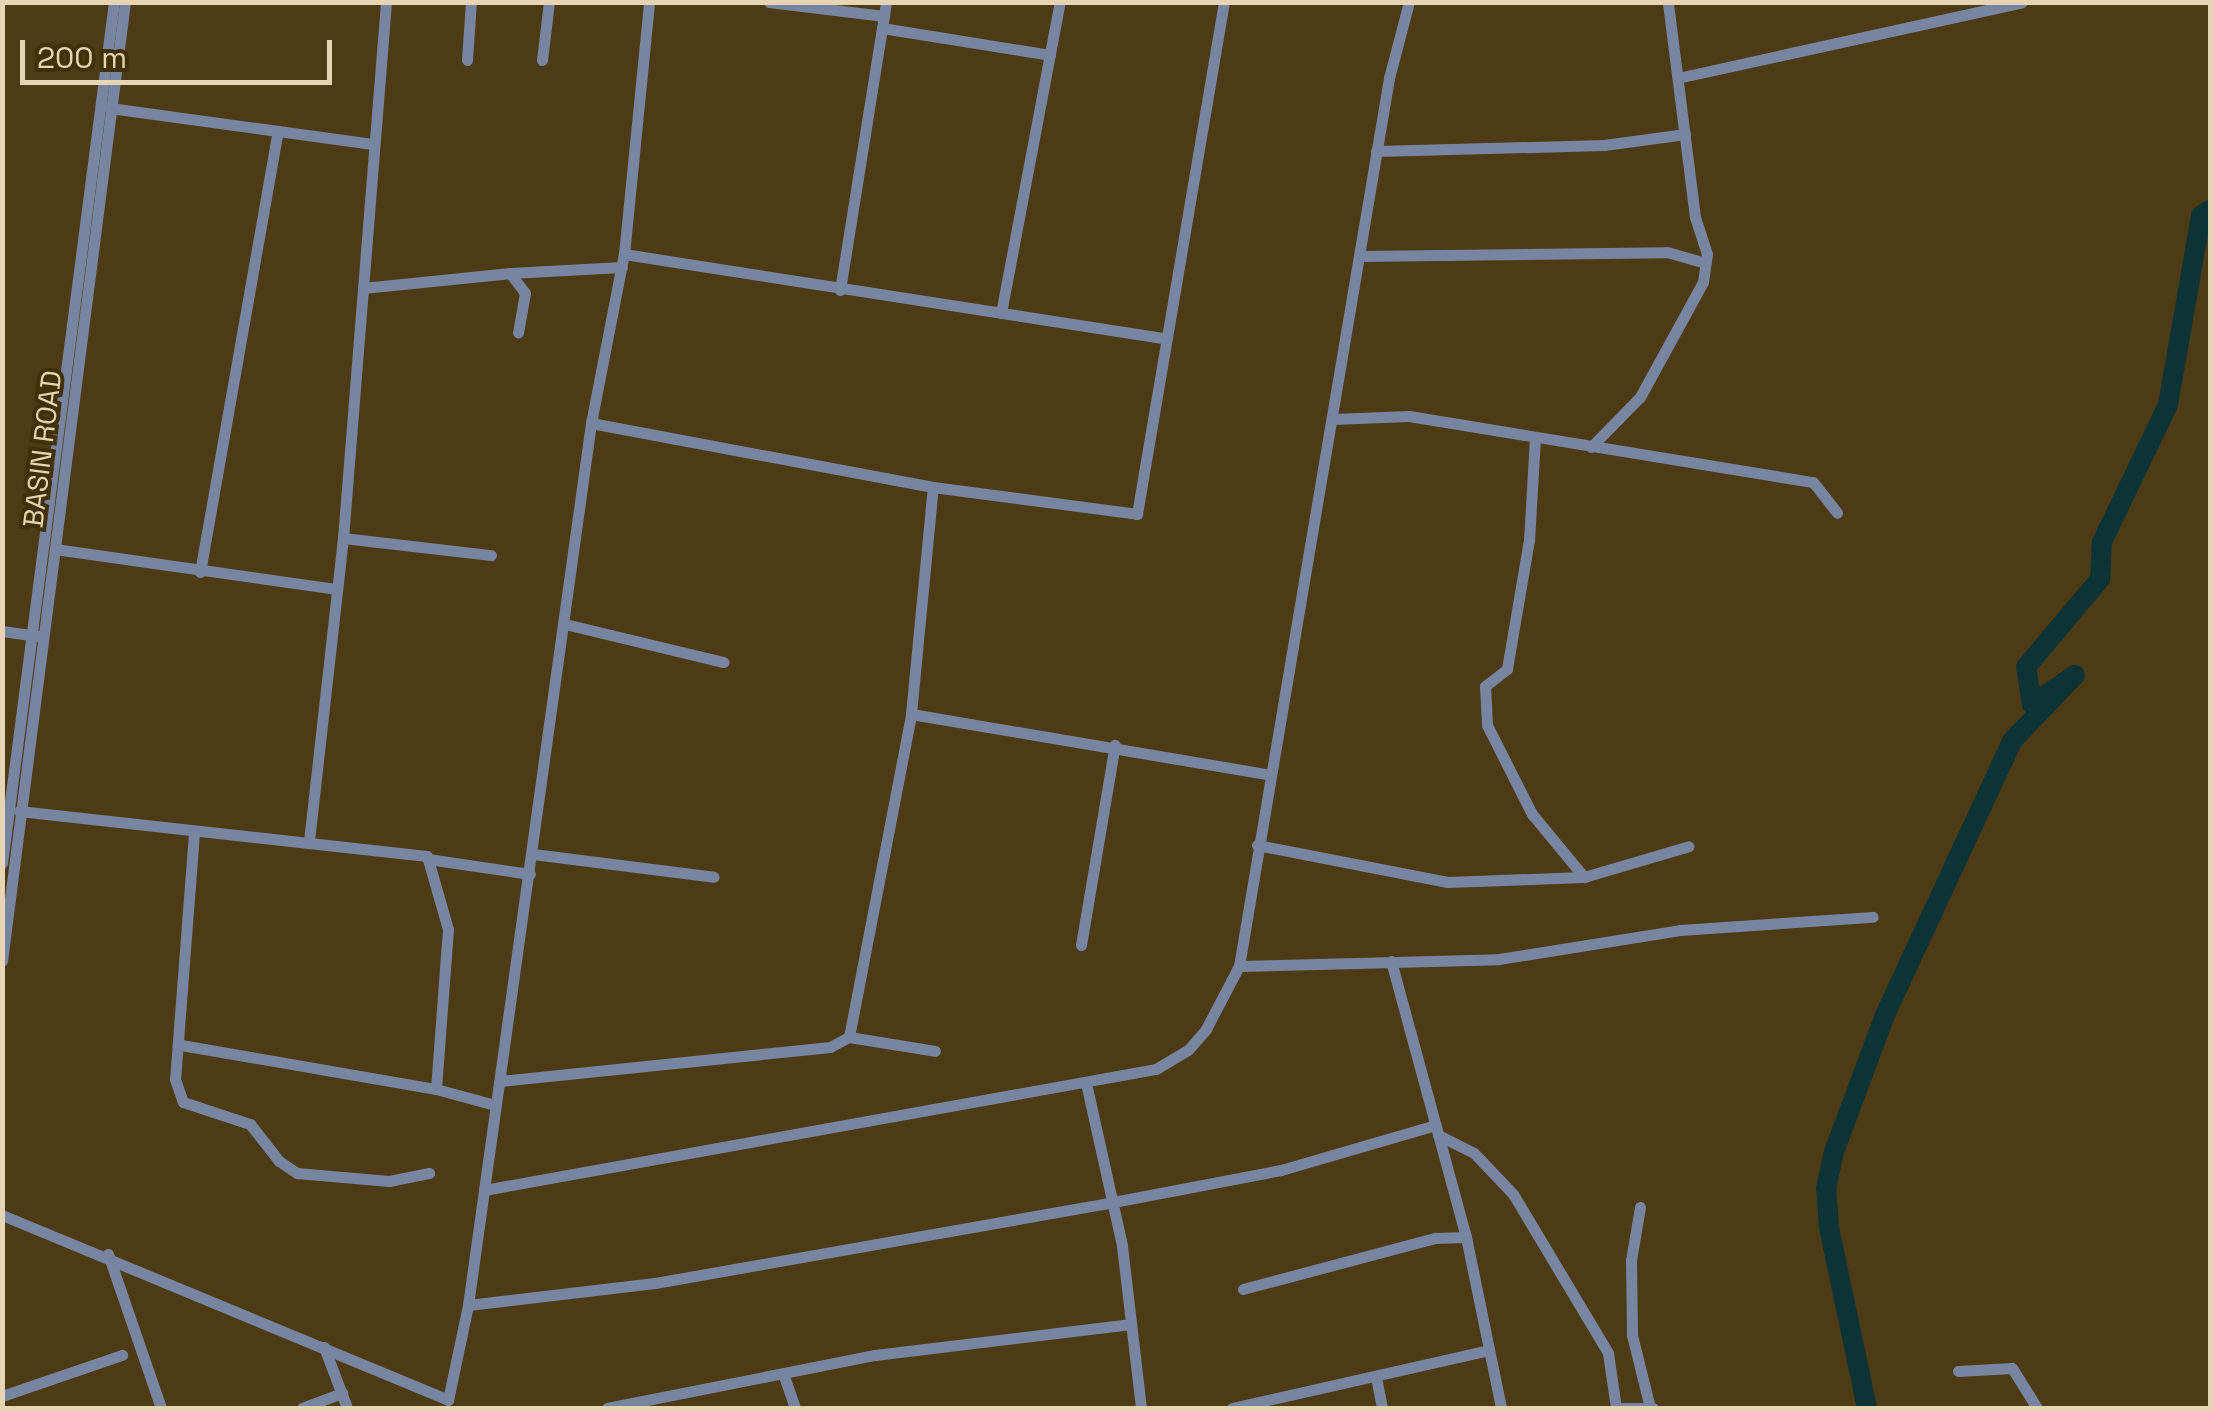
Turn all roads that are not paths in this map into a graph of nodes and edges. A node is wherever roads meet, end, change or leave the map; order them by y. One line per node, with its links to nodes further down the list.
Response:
1 (114, 2): 27 (street, BASIN ROAD)
2 (125, 2): 18 (street, BASIN ROAD)
3 (386, 2): 21 (street)
4 (472, 2): 15 (street)
5 (549, 2): 16 (street)
6 (650, 2): 24 (street)
7 (769, 2): 13 (street)
8 (1060, 2): 14 (street)
9 (1224, 2): 32 (street)
10 (1409, 2): 22 (street)
11 (1668, 2): 17 (street)
12 (2022, 2): 17 (street)
13 (884, 15): 14 (street); 29 (street)
14 (1050, 55): 30 (street)
15 (467, 60)
16 (542, 60)
17 (1682, 77): 20 (street)
18 (110, 108): 19 (street); 27 (street, BASIN ROAD)
19 (278, 131): 21 (street); 42 (street)
20 (1685, 134): 22 (street); 25 (street)
21 (374, 144): 28 (street)
22 (1376, 151): 23 (street)
23 (1359, 256): 25 (street); 33 (street)
24 (623, 260): 26 (street); 29 (street); 34 (street)
25 (1705, 262): 36 (street)
26 (510, 272): 28 (street); 31 (street)
27 (84, 274): 40 (street, BASIN ROAD); 46 (street, BASIN ROAD)
28 (363, 288): 39 (street)
29 (840, 290): 30 (street)
30 (1002, 313): 32 (street)
31 (518, 332)
32 (1162, 338): 37 (street)
33 (1334, 419): 35 (street); 50 (street)
34 (591, 424): 37 (street); 44 (street)
35 (1535, 437): 36 (street); 61 (street)
36 (1591, 447): 38 (street)
37 (932, 487): 48 (street)
38 (1837, 513)
39 (342, 538): 41 (street); 43 (street)
40 (55, 549): 42 (street); 46 (street, BASIN ROAD)
41 (491, 555)
42 (200, 572): 43 (street)
43 (337, 589): 53 (street)
44 (566, 624): 47 (street); 56 (street)
45 (2, 631): 46 (street)
46 (37, 636): 51 (street, BASIN ROAD); 57 (street, BASIN ROAD)
47 (723, 662)
48 (911, 714): 49 (street); 67 (street)
49 (1115, 745): 50 (street); 63 (street)
50 (1271, 775): 54 (street)
51 (20, 811): 52 (street); 57 (street, BASIN ROAD)
52 (194, 833): 53 (street); 68 (street)
53 (309, 841): 58 (street)
54 (1257, 845): 61 (street); 66 (street)
55 (1689, 846): 61 (street)
56 (533, 854): 59 (street); 60 (street)
57 (6, 857): 64 (street, BASIN ROAD)
58 (428, 859): 59 (street); 72 (street)
59 (530, 874): 70 (street)
60 (714, 876)
61 (1584, 877)
62 (1873, 918): 65 (street)
63 (1082, 945)
64 (2, 961)
65 (1392, 961): 66 (street); 74 (street)
66 (1240, 966): 71 (street)
67 (849, 1037): 69 (street); 70 (street)
68 (181, 1046): 72 (street); 75 (street)
69 (935, 1051)
70 (501, 1081): 73 (street)
71 (1086, 1083): 76 (street); 77 (street)
72 (436, 1088): 73 (street)
73 (496, 1105): 76 (street)
74 (1438, 1130): 77 (street); 80 (street); 105 (street)
75 (430, 1173)
76 (484, 1190): 83 (street)
77 (1108, 1203): 83 (street); 84 (street)
78 (1640, 1207): 106 (street)
79 (2, 1215): 81 (street)
80 (1466, 1237): 82 (street); 86 (street)
81 (108, 1254): 85 (street); 96 (street)
82 (1243, 1289)
83 (468, 1305): 94 (street)
84 (1131, 1324): 89 (street); 101 (street)
85 (324, 1347): 91 (street); 94 (street)
86 (1488, 1350): 90 (street); 104 (street)
87 (122, 1355): 92 (street)
88 (1958, 1371): 107 (street)
89 (784, 1376): 93 (street); 100 (street)
90 (1376, 1377): 95 (street); 103 (street)
91 (342, 1394): 97 (street); 98 (street)
92 (2, 1396)
93 (679, 1403): 99 (street)
94 (453, 1404)
95 (1259, 1407): 102 (street)
96 (162, 1408)
97 (302, 1408)
98 (347, 1408)
99 (606, 1408)
100 (794, 1408)
101 (1141, 1408)
102 (1232, 1408)
103 (1382, 1408)
104 (1501, 1408)
105 (1616, 1408): 106 (street)
106 (1651, 1408)
107 (2038, 1408)

